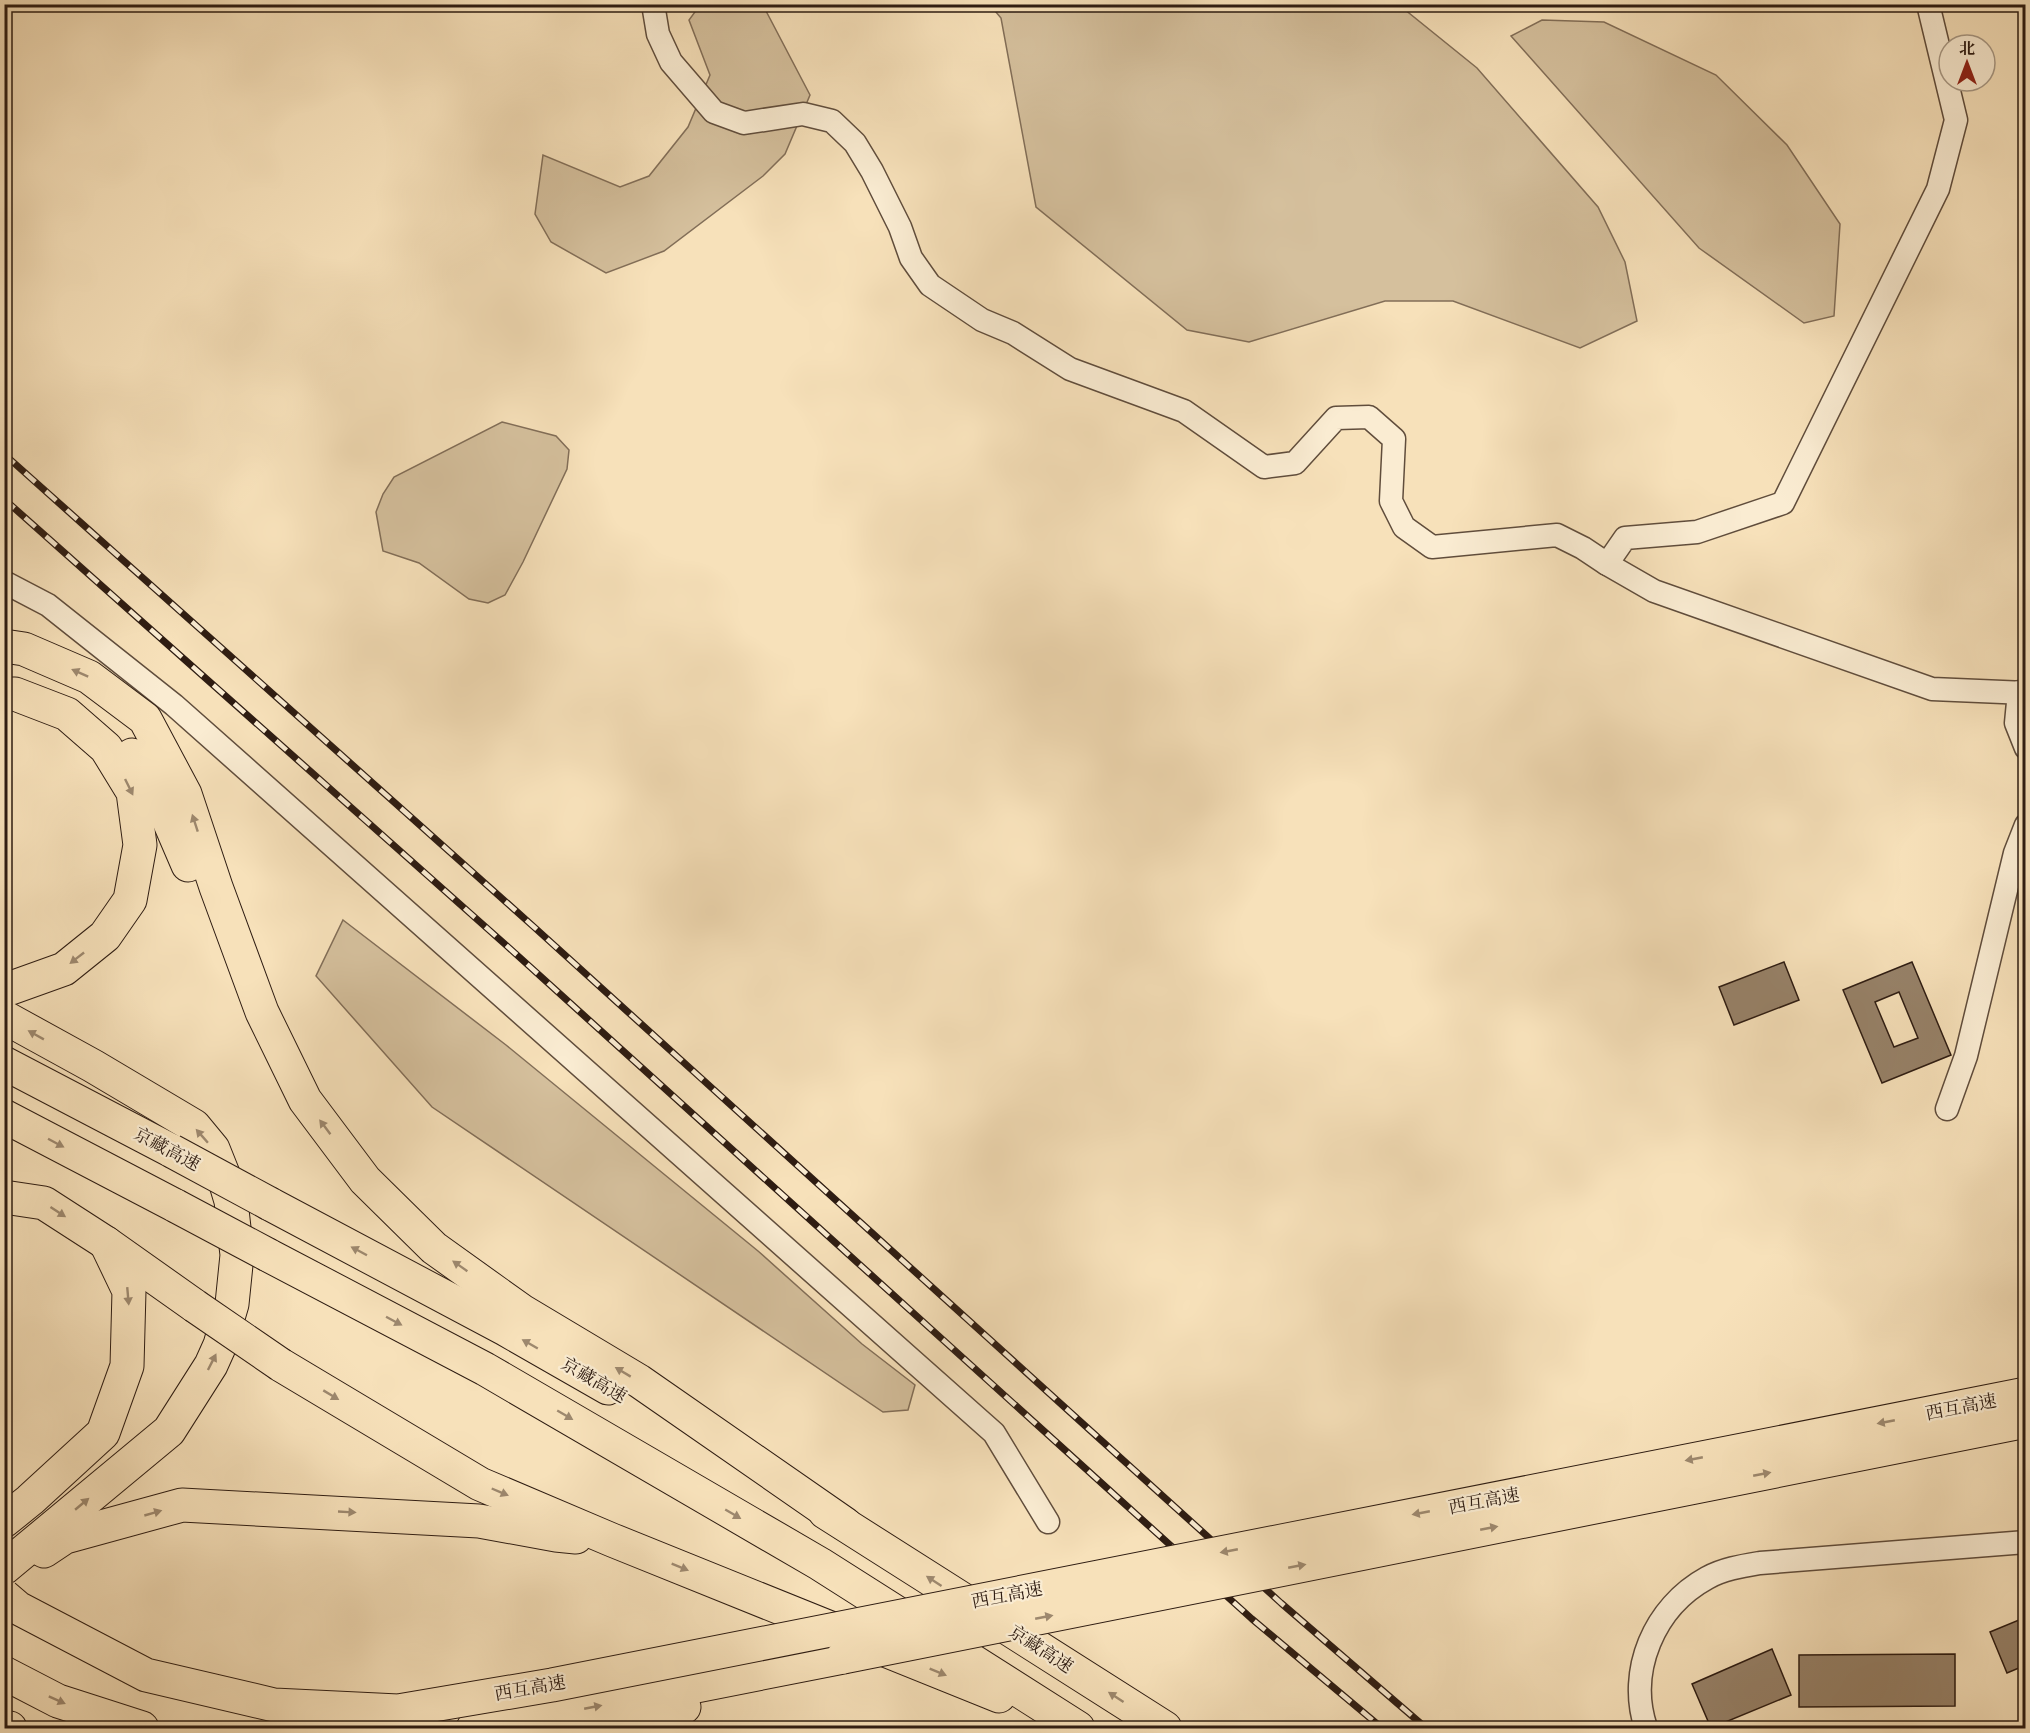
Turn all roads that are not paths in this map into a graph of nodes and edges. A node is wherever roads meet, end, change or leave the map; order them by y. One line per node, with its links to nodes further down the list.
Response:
1 (653, 4): 3 (street)
2 (1928, 4): 3 (street)
3 (1607, 564): 7 (street)
4 (4, 582): 22 (street)
5 (4, 646): 11 (highway, one-way to 5)
6 (4, 674): 11 (highway)
7 (2022, 692): 9 (street)
8 (4, 694): 12 (highway, one-way to 12)
9 (2025, 748)
10 (2025, 825): 15 (street)
11 (242, 958): 23 (highway, one-way to 11)
12 (4, 988)
13 (4, 1017): 26 (highway, one-way to 13)
14 (4, 1063): 23 (highway, 京藏高速, one-way to 14, bridge)
15 (1947, 1109)
16 (4, 1116): 36 (highway, one-way to 36, bridge)
17 (4, 1197): 18 (highway, one-way to 18)
18 (106, 1243): 21 (highway, one-way to 21); 24 (highway, one-way to 24, bridge)
19 (2025, 1394): 28 (highway, 西互高速, one-way to 28, bridge)
20 (2025, 1421): 29 (highway, 西互高速, one-way to 20, bridge)
21 (4, 1521)
22 (1048, 1522)
23 (845, 1524): 37 (highway, 京藏高速, one-way to 23)
24 (612, 1540): 27 (highway, one-way to 24); 36 (highway, one-way to 36)
25 (2025, 1542): 38 (street)
26 (4, 1568)
27 (4, 1576)
28 (4, 1596)
29 (843, 1657): 34 (highway, one-way to 29); 35 (highway)
30 (4, 1673): 33 (highway, one-way to 33)
31 (4, 1727): 32 (highway)
32 (10, 1728)
33 (142, 1728)
34 (473, 1728)
35 (616, 1728)
36 (1076, 1728)
37 (1165, 1728)
38 (1646, 1728)

